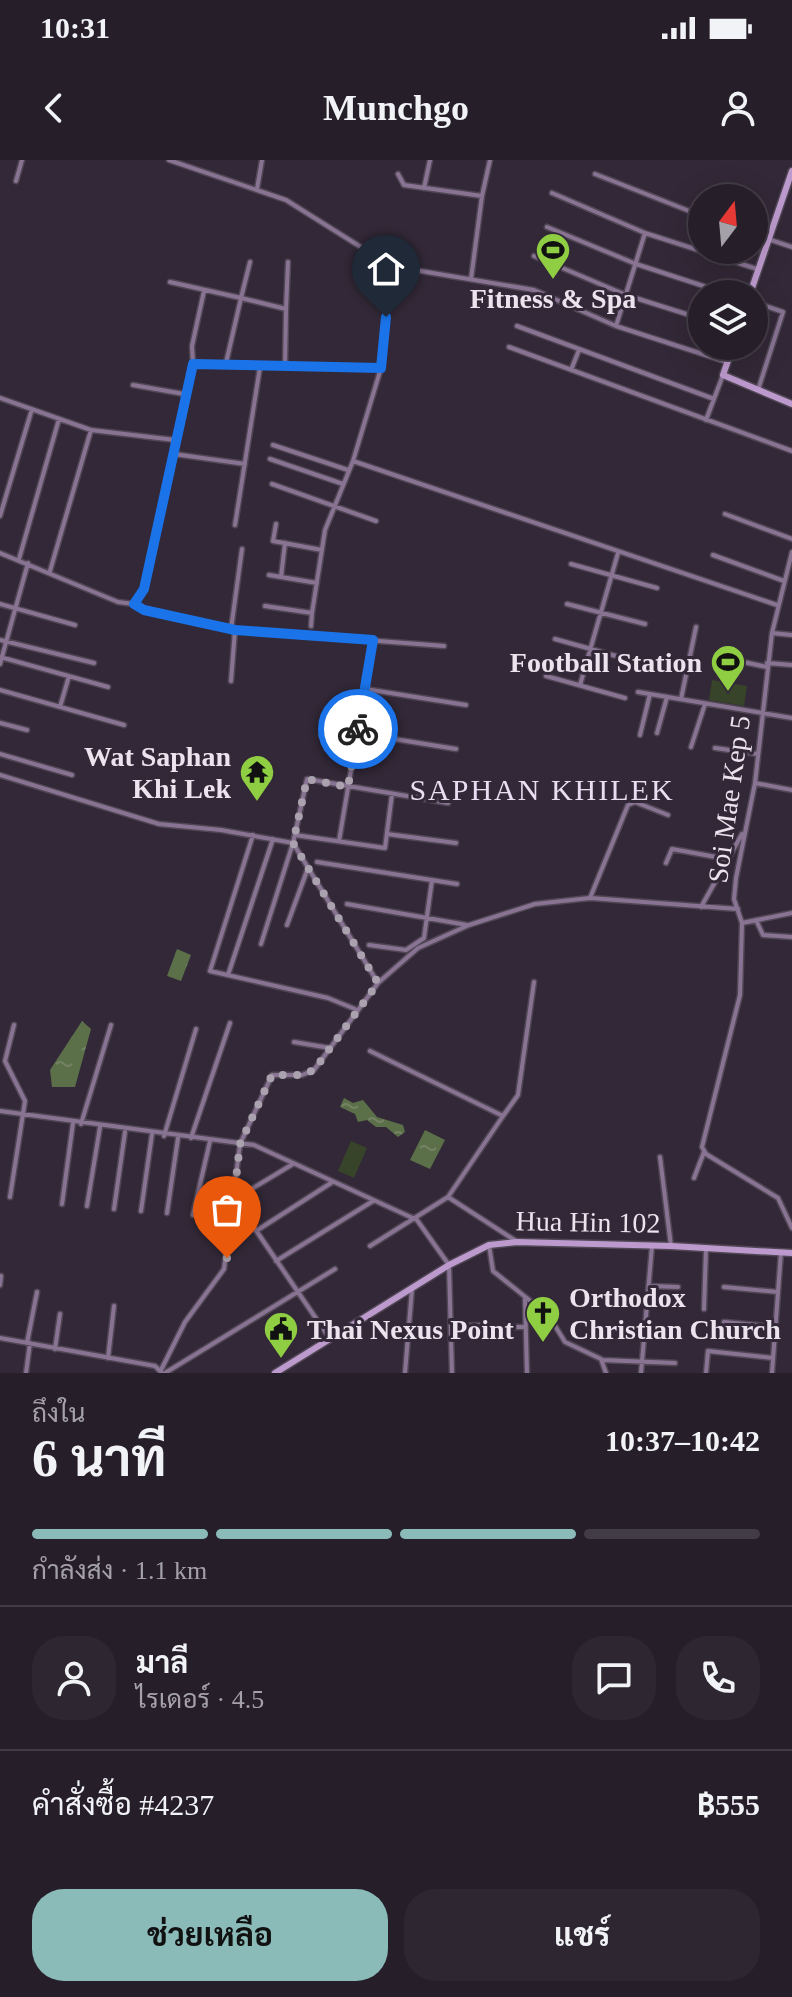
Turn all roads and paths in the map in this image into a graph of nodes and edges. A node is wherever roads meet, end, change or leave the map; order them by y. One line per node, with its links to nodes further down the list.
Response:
1 (22, 160): 9 (street)
2 (171, 160): 11 (street)
3 (262, 160): 11 (street)
4 (430, 160): 10 (street)
5 (490, 160): 13 (street)
6 (792, 171): 17 (street)
7 (398, 174): 10 (street)
8 (595, 174): 14 (street)
9 (16, 181)
10 (424, 188): 13 (street)
11 (257, 190): 25 (street)
12 (552, 193): 16 (street)
13 (482, 196): 27 (street)
14 (688, 211)
15 (547, 227): 23 (street)
16 (645, 233): 23 (street); 26 (street)
17 (768, 235)
18 (768, 238): 19 (street)
19 (792, 247)
20 (534, 256): 32 (street)
21 (250, 262): 33 (street)
22 (288, 262): 35 (street)
23 (636, 264): 29 (street); 32 (street)
24 (759, 264): 26 (street)
25 (391, 266): 27 (street); 48 (street)
26 (757, 269): 28 (street)
27 (471, 279): 38 (street)
28 (754, 280)
29 (688, 281)
30 (170, 282): 31 (street)
31 (204, 291): 33 (street); 45 (street)
32 (626, 295): 36 (street); 38 (street)
33 (241, 298): 35 (street); 44 (street)
34 (768, 307): 41 (street)
35 (286, 309): 47 (street)
36 (688, 315)
37 (517, 326): 40 (street)
38 (616, 326): 43 (street)
39 (509, 347): 49 (street)
40 (579, 350): 49 (street); 55 (street)
41 (768, 359)
42 (768, 360): 52 (street)
43 (727, 362): 50 (street)
44 (226, 363): 45 (street); 46 (street)
45 (193, 364): 53 (street)
46 (260, 367): 47 (street); 67 (street)
47 (285, 367): 48 (street)
48 (381, 368): 66 (street)
49 (571, 370): 59 (street)
50 (723, 375): 52 (street); 55 (street)
51 (133, 385): 53 (street)
52 (758, 390): 56 (street)
53 (184, 394): 61 (street)
54 (0, 398): 57 (street)
55 (714, 399): 59 (street)
56 (791, 401)
57 (32, 409): 58 (street); 73 (street)
58 (59, 419): 60 (street); 85 (street)
59 (706, 420): 63 (street)
60 (91, 430): 61 (street); 88 (street)
61 (176, 440): 64 (street)
62 (273, 445): 68 (street)
63 (792, 451)
64 (174, 454): 67 (street); 96 (street)
65 (270, 459): 70 (street)
66 (353, 461): 68 (street); 83 (street)
67 (245, 464): 76 (street)
68 (348, 470): 70 (street)
69 (272, 484): 71 (street)
70 (343, 484): 71 (street)
71 (335, 506): 74 (street); 80 (street)
72 (725, 514): 77 (street)
73 (0, 516)
74 (376, 521)
75 (276, 524): 78 (street)
76 (235, 525)
77 (792, 539)
78 (285, 543): 80 (street); 91 (street)
79 (242, 549): 107 (street)
80 (322, 550): 93 (street)
81 (792, 552): 92 (street, Soi Mae Kep 5)
82 (0, 553): 85 (street)
83 (618, 553): 90 (street); 98 (street)
84 (713, 555): 92 (street)
85 (19, 559): 86 (street)
86 (28, 563): 88 (street); 100 (street)
87 (571, 564): 90 (street)
88 (50, 571): 96 (street)
89 (269, 575): 91 (street)
90 (610, 575): 94 (street); 102 (street)
91 (281, 577): 93 (street)
92 (784, 581): 98 (street, Soi Mae Kep 5)
93 (317, 583): 101 (street)
94 (657, 588)
95 (0, 604): 100 (street)
96 (134, 604): 107 (street)
97 (567, 604): 102 (street)
98 (777, 605): 108 (street, Soi Mae Kep 5)
99 (265, 606): 101 (street)
100 (15, 609): 104 (street); 112 (street)
101 (312, 613): 105 (street)
102 (600, 613): 103 (street); 114 (street)
103 (645, 624)
104 (75, 625)
105 (311, 626)
106 (696, 627): 133 (street)
107 (233, 629): 111 (street); 124 (street)
108 (772, 633): 109 (street); 120 (street, Soi Mae Kep 5)
109 (792, 635)
110 (555, 639): 114 (street)
111 (373, 640): 113 (street); 127 (street)
112 (3, 641): 116 (street); 118 (street)
113 (444, 646)
114 (590, 649): 117 (street); 125 (street)
115 (720, 657): 120 (street)
116 (1, 658): 119 (street); 122 (street)
117 (634, 661)
118 (94, 663)
119 (0, 664)
120 (767, 665): 121 (street); 137 (street, Soi Mae Kep 5)
121 (792, 665)
122 (69, 676): 126 (street); 136 (street)
123 (546, 676): 125 (street)
124 (231, 681)
125 (580, 685): 132 (street)
126 (108, 687)
127 (365, 688): 135 (street); 142 (street)
128 (0, 690): 136 (street)
129 (638, 692): 130 (street)
130 (650, 694): 131 (street); 145 (street)
131 (667, 697): 133 (street); 143 (street)
132 (625, 698)
133 (681, 700): 134 (street)
134 (705, 704): 137 (street); 147 (street)
135 (466, 705)
136 (60, 707): 140 (street)
137 (762, 714): 138 (street); 151 (street, Soi Mae Kep 5)
138 (792, 718)
139 (0, 723): 141 (street)
140 (124, 725)
141 (27, 730)
142 (357, 733): 146 (street); 149 (street)
143 (657, 733)
144 (321, 735): 146 (street)
145 (640, 735)
146 (356, 741): 155 (street)
147 (691, 747)
148 (715, 748): 151 (street)
149 (456, 749)
150 (0, 754): 153 (street)
151 (758, 754): 154 (street, Soi Mae Kep 5)
152 (0, 775): 162 (street)
153 (72, 775)
154 (755, 783): 156 (street); 160 (street, Soi Mae Kep 5)
155 (348, 787): 157 (street); 163 (street); 165 (street)
156 (792, 790)
157 (392, 794): 158 (street); 161 (street)
158 (448, 803)
159 (668, 815): 174 (street)
160 (743, 832): 168 (street); 177 (street, Soi Mae Kep 5)
161 (387, 834): 165 (street); 167 (street)
162 (253, 835): 164 (street); 187 (street)
163 (295, 835): 165 (street); 166 (street)
164 (273, 839): 166 (street); 187 (street)
165 (339, 841)
166 (293, 843): 171 (street); 185 (street)
167 (456, 843)
168 (727, 859): 170 (street); 176 (street)
169 (317, 862): 172 (street)
170 (666, 863)
171 (308, 868): 182 (street); 189 (street)
172 (432, 880): 173 (street); 179 (street)
173 (457, 884)
174 (590, 898): 176 (street); 183 (street)
175 (347, 904): 179 (street)
176 (701, 907): 177 (street)
177 (738, 909): 181 (street, Soi Mae Kep 5)
178 (792, 913): 180 (street)
179 (427, 917): 183 (street); 186 (street)
180 (756, 920): 181 (street); 184 (street)
181 (742, 923): 211 (street, Soi Mae Kep 5)
182 (287, 925)
183 (469, 925): 189 (street)
184 (792, 937)
185 (261, 944)
186 (369, 945)
187 (228, 975): 190 (street)
188 (534, 982): 200 (street)
189 (378, 983): 190 (street)
190 (356, 1009): 196 (street)
191 (230, 1023): 208 (street)
192 (14, 1025): 199 (street)
193 (111, 1025): 202 (street)
194 (196, 1029): 206 (street)
195 (294, 1042): 196 (street)
196 (330, 1048): 210 (street)
197 (370, 1051): 200 (street)
198 (0, 1111): 199 (street)
199 (21, 1115): 201 (street); 216 (street)
200 (503, 1116): 217 (street)
201 (73, 1123): 202 (street); 220 (street)
202 (81, 1124): 203 (street)
203 (100, 1127): 204 (street); 221 (street)
204 (125, 1131): 205 (street); 222 (street)
205 (152, 1134): 206 (street); 223 (street)
206 (164, 1136): 207 (street)
207 (178, 1138): 208 (street); 224 (street)
208 (191, 1139): 209 (street)
209 (210, 1141): 210 (street); 225 (street)
210 (240, 1144): 213 (street); 218 (street)
211 (704, 1152): 214 (street, Soi Mae Kep 5); 227 (street)
212 (660, 1157): 233 (street)
213 (293, 1164): 215 (street); 218 (street)
214 (694, 1178)
215 (331, 1183): 219 (street); 228 (street)
216 (10, 1197)
217 (448, 1197): 226 (street); 229 (street)
218 (235, 1199): 228 (street); 269 (street)
219 (373, 1201): 226 (street); 237 (street)
220 (62, 1204)
221 (87, 1206)
222 (114, 1209)
223 (141, 1211)
224 (167, 1213)
225 (193, 1215)
226 (417, 1220): 231 (street); 238 (street)
227 (792, 1228)
228 (256, 1231): 237 (street)
229 (517, 1242): 230 (street, Hua Hin 102); 232 (street, Hua Hin 102)
230 (489, 1245): 238 (street, Hua Hin 102); 249 (street)
231 (370, 1246)
232 (652, 1246): 233 (street, Hua Hin 102); 242 (street)
233 (671, 1246): 234 (street, Hua Hin 102)
234 (706, 1249): 235 (street, Hua Hin 102); 251 (street)
235 (781, 1252): 236 (street, Hua Hin 102); 248 (street)
236 (792, 1253)
237 (276, 1261): 247 (street)
238 (449, 1265): 245 (street, Hua Hin 102); 255 (street)
239 (335, 1269): 247 (street)
240 (1, 1276): 241 (street)
241 (0, 1285)
242 (649, 1286): 243 (street); 266 (street)
243 (678, 1287)
244 (724, 1287): 248 (street)
245 (412, 1289): 260 (street, Hua Hin 102); 273 (street)
246 (37, 1292): 261 (street)
247 (298, 1292): 260 (street); 269 (street)
248 (778, 1292): 258 (street)
249 (525, 1299): 257 (street); 265 (street)
250 (114, 1306): 263 (street)
251 (704, 1309)
252 (60, 1314): 262 (street)
253 (724, 1322): 258 (street)
254 (488, 1325): 255 (street)
255 (451, 1326): 274 (street)
256 (504, 1327): 257 (street)
257 (526, 1327): 275 (street)
258 (776, 1327): 264 (street)
259 (0, 1338): 261 (street)
260 (330, 1339): 267 (street, Hua Hin 102)
261 (28, 1343): 262 (street); 270 (street)
262 (55, 1349): 263 (street)
263 (108, 1358): 269 (street)
264 (773, 1358): 278 (street); 279 (street)
265 (602, 1360): 266 (street); 276 (street)
266 (642, 1361): 268 (street); 277 (street)
267 (293, 1362): 271 (street, Hua Hin 102); 272 (street)
268 (675, 1363)
269 (163, 1372)
270 (26, 1373)
271 (275, 1373)
272 (292, 1373)
273 (405, 1373)
274 (452, 1373)
275 (527, 1373)
276 (606, 1373)
277 (641, 1373)
278 (706, 1373)
279 (772, 1373)

